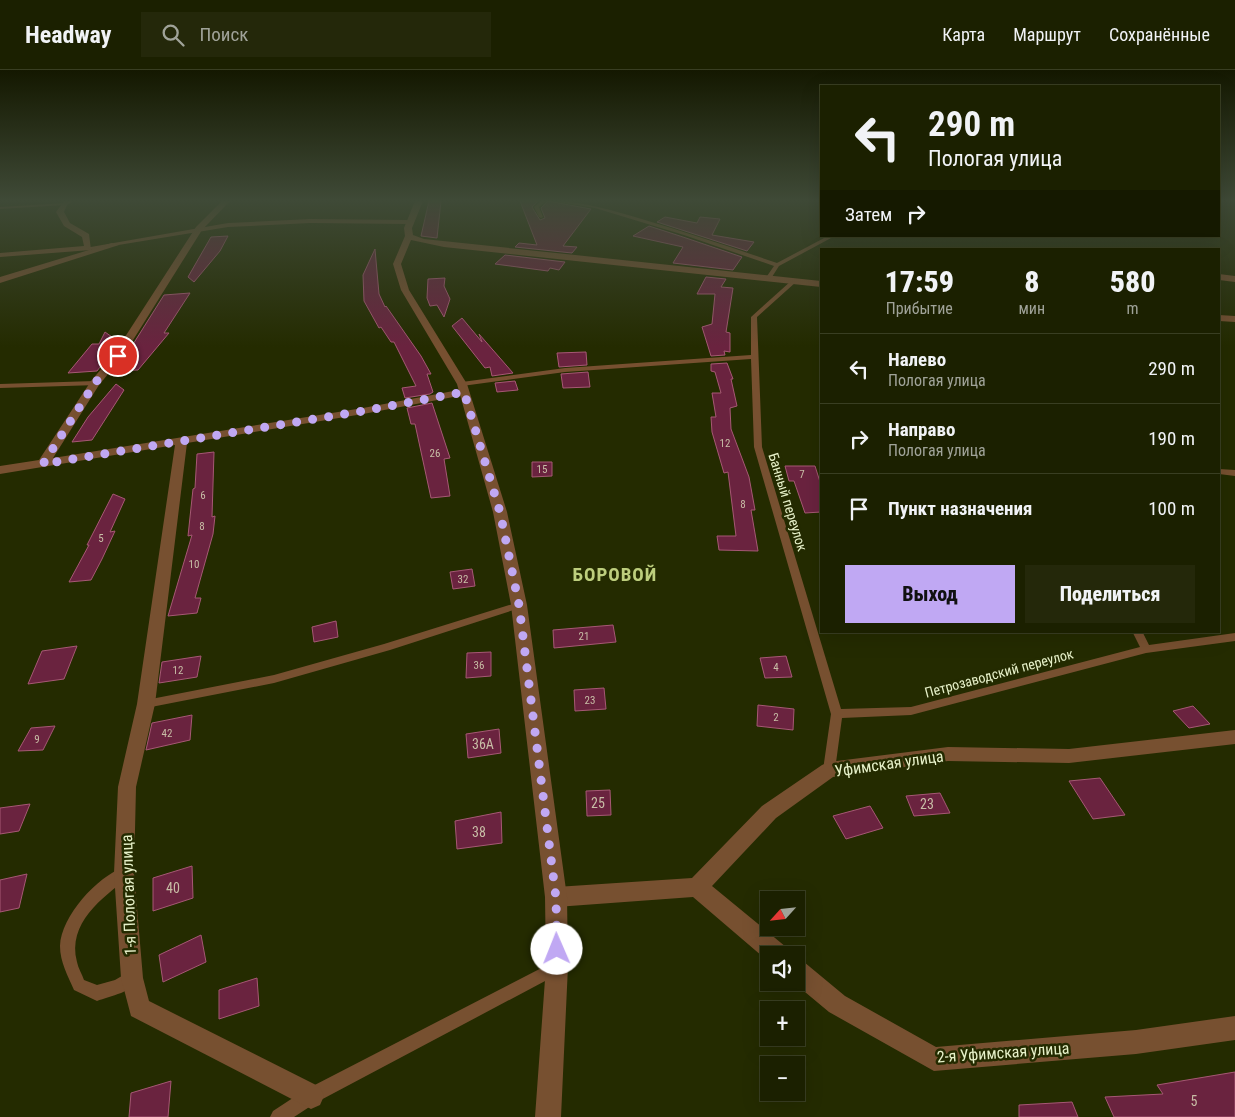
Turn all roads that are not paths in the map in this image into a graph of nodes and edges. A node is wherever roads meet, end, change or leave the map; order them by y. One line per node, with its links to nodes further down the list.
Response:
1 (65, 250): 8 (street)
2 (99, 250): 13 (street)
3 (186, 250): 19 (street)
4 (402, 250): 21 (street)
5 (490, 250): 11 (street)
6 (733, 250): 9 (lane)
7 (806, 250): 9 (lane)
8 (0, 255)
9 (777, 265): 11 (lane)
10 (1220, 277): 12 (street)
11 (768, 279): 14 (street)
12 (1235, 279)
13 (0, 280)
14 (793, 282): 15 (street); 18 (lane, Банный переулок)
15 (820, 284)
16 (1220, 318): 17 (street)
17 (1235, 319)
18 (754, 357): 21 (lane); 32 (lane, Банный переулок)
19 (95, 383): 20 (lane); 23 (street)
20 (0, 386)
21 (463, 388): 22 (street); 27 (street)
22 (181, 442): 23 (street); 31 (street, 1-я Пологая улица)
23 (43, 464): 24 (street)
24 (0, 470)
25 (1220, 472): 26 (lane)
26 (1235, 473)
27 (519, 605): 31 (lane); 37 (street)
28 (1138, 633): 30 (lane)
29 (1235, 637): 30 (lane, Петрозаводский переулок)
30 (1146, 649): 32 (lane, Петрозаводский переулок)
31 (146, 704): 35 (street, 1-я Пологая улица)
32 (837, 714): 34 (lane, Банный переулок)
33 (1235, 736): 34 (street, Уфимская улица)
34 (829, 770): 36 (street, Уфимская улица)
35 (124, 873): 41 (street, 1-я Пологая улица); 41 (lane)
36 (696, 887): 37 (street); 38 (street)
37 (556, 898): 39 (street)
38 (767, 946)
39 (558, 966): 43 (lane); 45 (street)
40 (805, 977): 42 (street, 2-я Уфимская улица)
41 (132, 978): 43 (street, 1-я Пологая улица)
42 (1235, 1028)
43 (311, 1096): 44 (lane)
44 (279, 1117)
45 (548, 1117)

